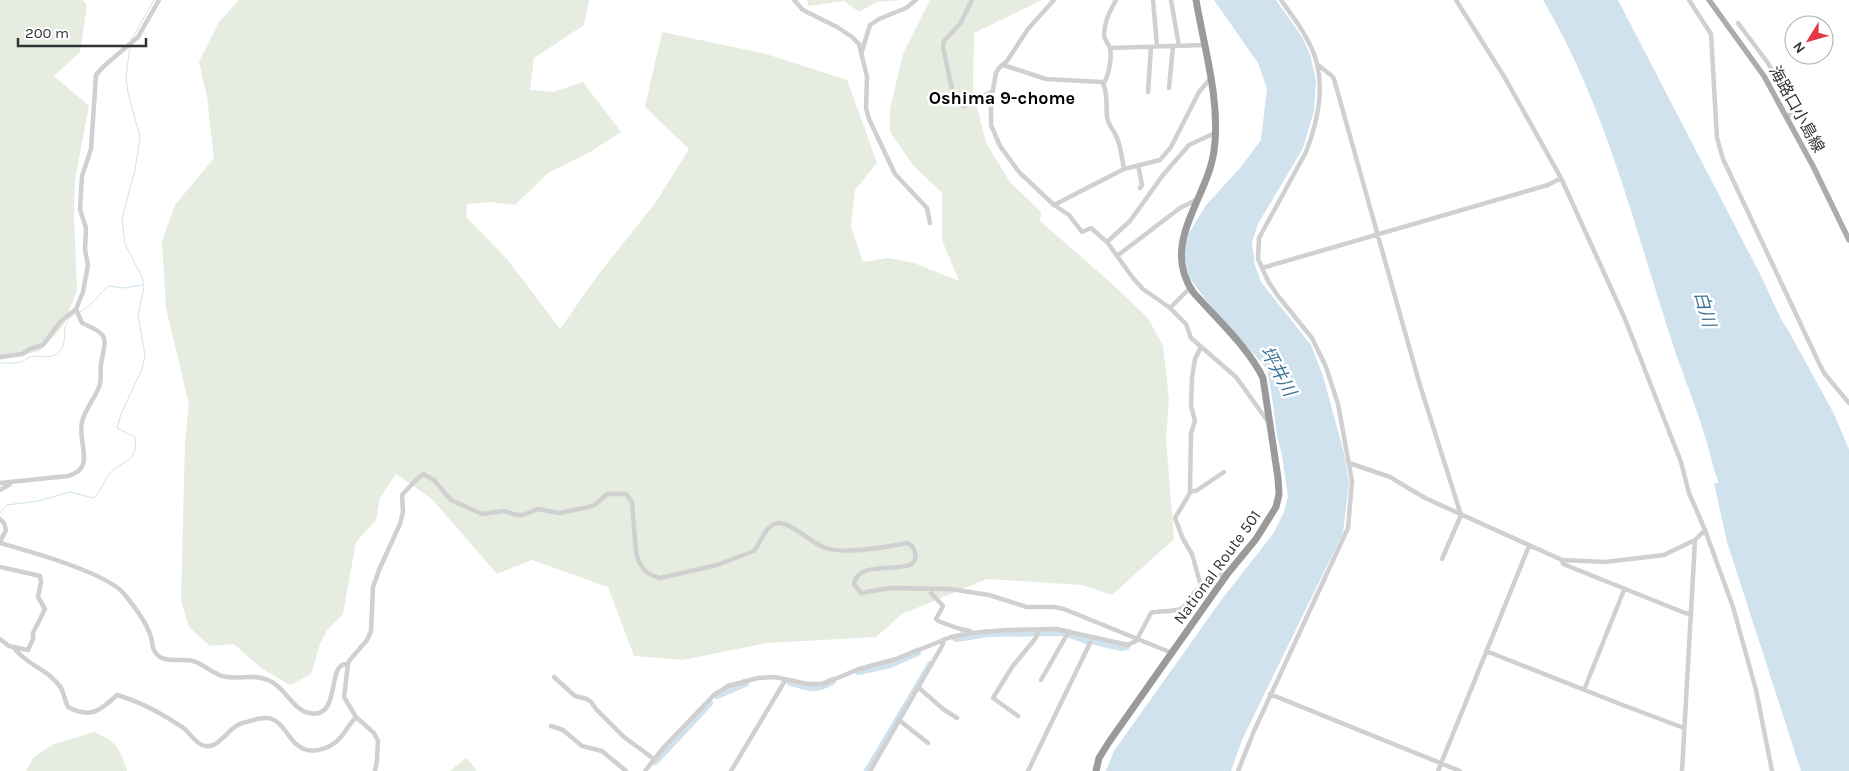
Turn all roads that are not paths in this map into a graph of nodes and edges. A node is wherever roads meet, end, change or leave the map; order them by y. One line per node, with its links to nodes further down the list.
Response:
1 (160, 0): 45 (street)
2 (794, 0): 21 (street)
3 (916, 0): 21 (street)
4 (972, 0): 27 (street)
5 (1054, 0): 22 (street)
6 (1116, 0): 20 (street)
7 (1153, 0): 16 (street)
8 (1171, 0): 18 (street)
9 (1196, 0): 15 (highway, National Route 501)
10 (1281, 0): 23 (street)
11 (1456, 0): 33 (street)
12 (1689, 0): 48 (street)
13 (1709, 0): 29 (main road, 海路口小島線)
14 (1738, 23): 29 (street)
15 (1204, 45): 18 (street); 24 (highway, National Route 501)
16 (1157, 46): 17 (street); 19 (street)
17 (1173, 46): 18 (street); 26 (street)
18 (1179, 46)
19 (1151, 47): 20 (street); 28 (street)
20 (1110, 48): 25 (street)
21 (862, 51): 37 (street)
22 (1003, 65): 25 (street); 27 (street)
23 (1318, 65): 38 (street); 42 (street)
24 (1210, 79): 30 (highway, National Route 501); 31 (street)
25 (1103, 84): 32 (street)
26 (1169, 88)
27 (992, 92): 36 (street)
28 (1148, 92)
29 (1788, 117): 39 (main road, 海路口小島線)
30 (1215, 133): 35 (highway, National Route 501); 40 (street)
31 (1138, 165): 32 (street); 34 (street)
32 (1124, 169): 36 (street)
33 (1561, 178): 38 (street); 58 (street)
34 (1140, 188)
35 (1199, 198): 41 (street); 43 (highway, National Route 501)
36 (1054, 205): 40 (street)
37 (930, 223)
38 (1379, 233): 42 (street); 56 (street)
39 (1849, 240)
40 (1107, 242): 41 (street)
41 (1117, 256): 44 (street)
42 (1262, 268): 50 (street)
43 (1190, 288): 44 (street); 49 (highway, National Route 501)
44 (1170, 308): 46 (street)
45 (76, 309): 47 (street); 52 (street)
46 (1200, 347): 49 (street); 55 (street)
47 (0, 357)
48 (1849, 403)
49 (1270, 424): 65 (highway, National Route 501)
50 (1349, 463): 56 (street); 86 (street)
51 (1224, 472): 55 (street)
52 (13, 482): 53 (street); 54 (street)
53 (0, 483)
54 (0, 490)
55 (1191, 492): 66 (street)
56 (1461, 514): 61 (street); 62 (street)
57 (0, 519): 60 (street)
58 (1705, 530): 59 (street); 107 (street)
59 (1695, 540): 63 (street); 69 (street)
60 (0, 542): 80 (street)
61 (1529, 546): 63 (street); 78 (street)
62 (1442, 559)
63 (1562, 560): 67 (street)
64 (0, 567): 77 (street)
65 (1228, 573): 66 (street); 79 (highway, National Route 501)
66 (1201, 586): 73 (street)
67 (1624, 590): 69 (street); 85 (street)
68 (931, 593): 71 (street)
69 (1690, 614): 92 (street)
70 (1040, 631): 71 (street); 72 (street); 87 (street)
71 (971, 633): 75 (street)
72 (1068, 633): 73 (street); 83 (street)
73 (1138, 638): 79 (street); 80 (street)
74 (0, 639): 77 (street)
75 (945, 639): 82 (street); 84 (street)
76 (1090, 643): 101 (street)
77 (14, 648): 88 (street)
78 (1486, 651): 85 (street); 95 (street)
79 (1172, 653): 102 (highway, National Route 501)
80 (348, 664): 88 (street)
81 (554, 677): 94 (street)
82 (785, 680): 94 (street); 99 (street)
83 (1041, 680)
84 (918, 687): 89 (street); 90 (street)
85 (1584, 690): 92 (street)
86 (1270, 694): 95 (street); 103 (street)
87 (1018, 716)
88 (356, 717): 96 (street)
89 (957, 718)
90 (899, 720): 93 (street); 100 (street)
91 (551, 726): 97 (street)
92 (1684, 728): 106 (street)
93 (928, 743)
94 (654, 759): 98 (street)
95 (1442, 764): 104 (street); 105 (street)
96 (375, 771)
97 (626, 771)
98 (645, 771)
99 (731, 771)
100 (870, 771)
101 (1028, 771)
102 (1096, 771)
103 (1238, 771)
104 (1438, 771)
105 (1460, 771)
106 (1682, 771)
107 (1772, 771)

